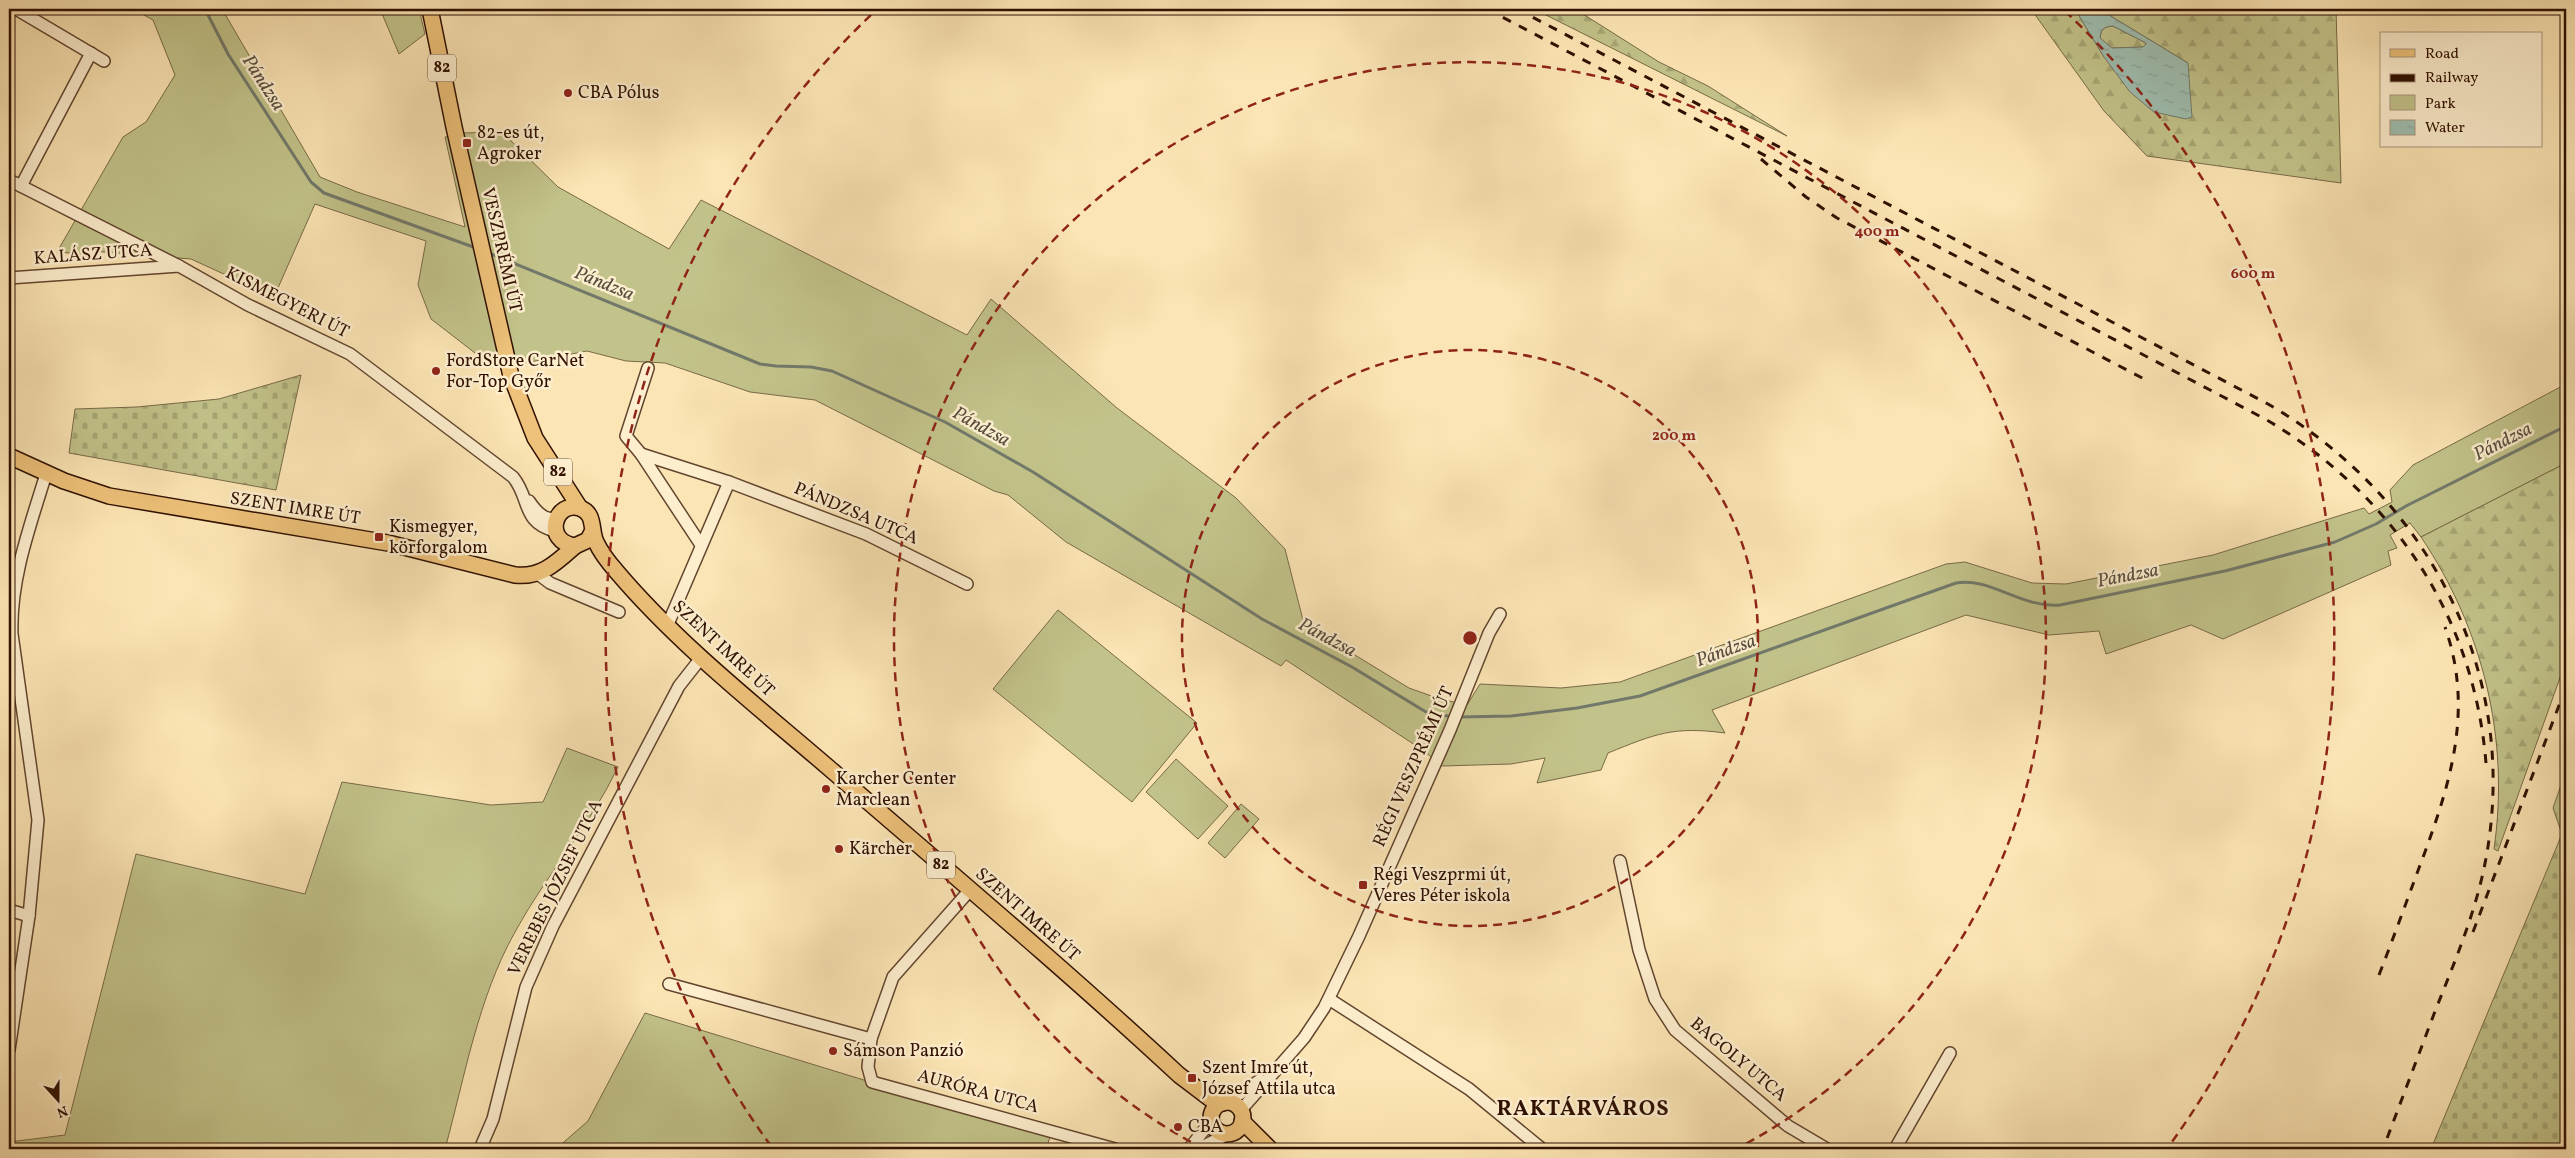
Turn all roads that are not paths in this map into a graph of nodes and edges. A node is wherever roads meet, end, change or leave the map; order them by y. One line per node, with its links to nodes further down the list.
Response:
1 (16, 9): 3 (street)
2 (430, 9): 10 (main road, VESZPRÉMI ÚT / 82)
3 (91, 53): 4 (street); 6 (street)
4 (104, 61)
5 (9, 180): 6 (street, KISMEGYERI ÚT)
6 (21, 186): 7 (street, KISMEGYERI ÚT)
7 (179, 266): 8 (street, KALÁSZ UTCA); 16 (street, KISMEGYERI ÚT)
8 (9, 278)
9 (648, 368): 11 (street)
10 (535, 438): 15 (main road, VESZPRÉMI ÚT / 82); 16 (main road, VESZPRÉMI ÚT / 82)
11 (641, 454): 14 (street, PÁNDZSA UTCA); 18 (street)
12 (9, 456): 13 (main road, SZENT IMRE ÚT)
13 (46, 474): 20 (main road, SZENT IMRE ÚT); 30 (street)
14 (729, 482): 18 (street); 22 (street, PÁNDZSA UTCA)
15 (580, 508): 16 (main road, 82); 17 (main road, 82)
16 (557, 525): 19 (main road, 82); 20 (main road)
17 (593, 530): 19 (main road); 21 (main road, SZENT IMRE ÚT / 82)
18 (701, 545): 25 (street)
19 (577, 546): 20 (main road); 21 (main road, SZENT IMRE ÚT / 82)
20 (538, 574): 23 (street)
21 (627, 583): 25 (main road, SZENT IMRE ÚT / 82)
22 (967, 584)
23 (619, 612)
24 (1500, 614): 32 (street, RÉGI VESZPRÉMI ÚT)
25 (668, 624): 26 (main road, SZENT IMRE ÚT / 82)
26 (701, 658): 28 (main road, SZENT IMRE ÚT / 82); 42 (street, VEREBES JÓZSEF UTCA)
27 (1620, 861): 49 (street, BAGOLY UTCA)
28 (970, 890): 33 (street); 37 (main road, SZENT IMRE ÚT / 82)
29 (9, 910): 30 (street)
30 (29, 916): 34 (street)
31 (669, 984): 33 (street)
32 (1329, 999): 36 (street, RÉGI VESZPRÉMI ÚT); 48 (street)
33 (871, 1039): 43 (street, AURÓRA UTCA)
34 (9, 1050)
35 (1950, 1053): 50 (street)
36 (1283, 1061): 38 (street, RÉGI VESZPRÉMI ÚT); 39 (street, RÉGI VESZPRÉMI ÚT)
37 (1180, 1075): 38 (main road, SZENT IMRE ÚT / 82); 40 (main road, SZENT IMRE ÚT / 82)
38 (1225, 1103): 39 (main road, 82); 40 (main road)
39 (1242, 1116): 41 (main road); 47 (main road, 82)
40 (1211, 1119): 41 (main road, 82); 44 (street)
41 (1230, 1134): 45 (street); 46 (main road, 82)
42 (480, 1149)
43 (1115, 1149)
44 (1189, 1149)
45 (1198, 1149)
46 (1259, 1149)
47 (1270, 1149)
48 (1542, 1149)
49 (1827, 1149)
50 (1895, 1149)

